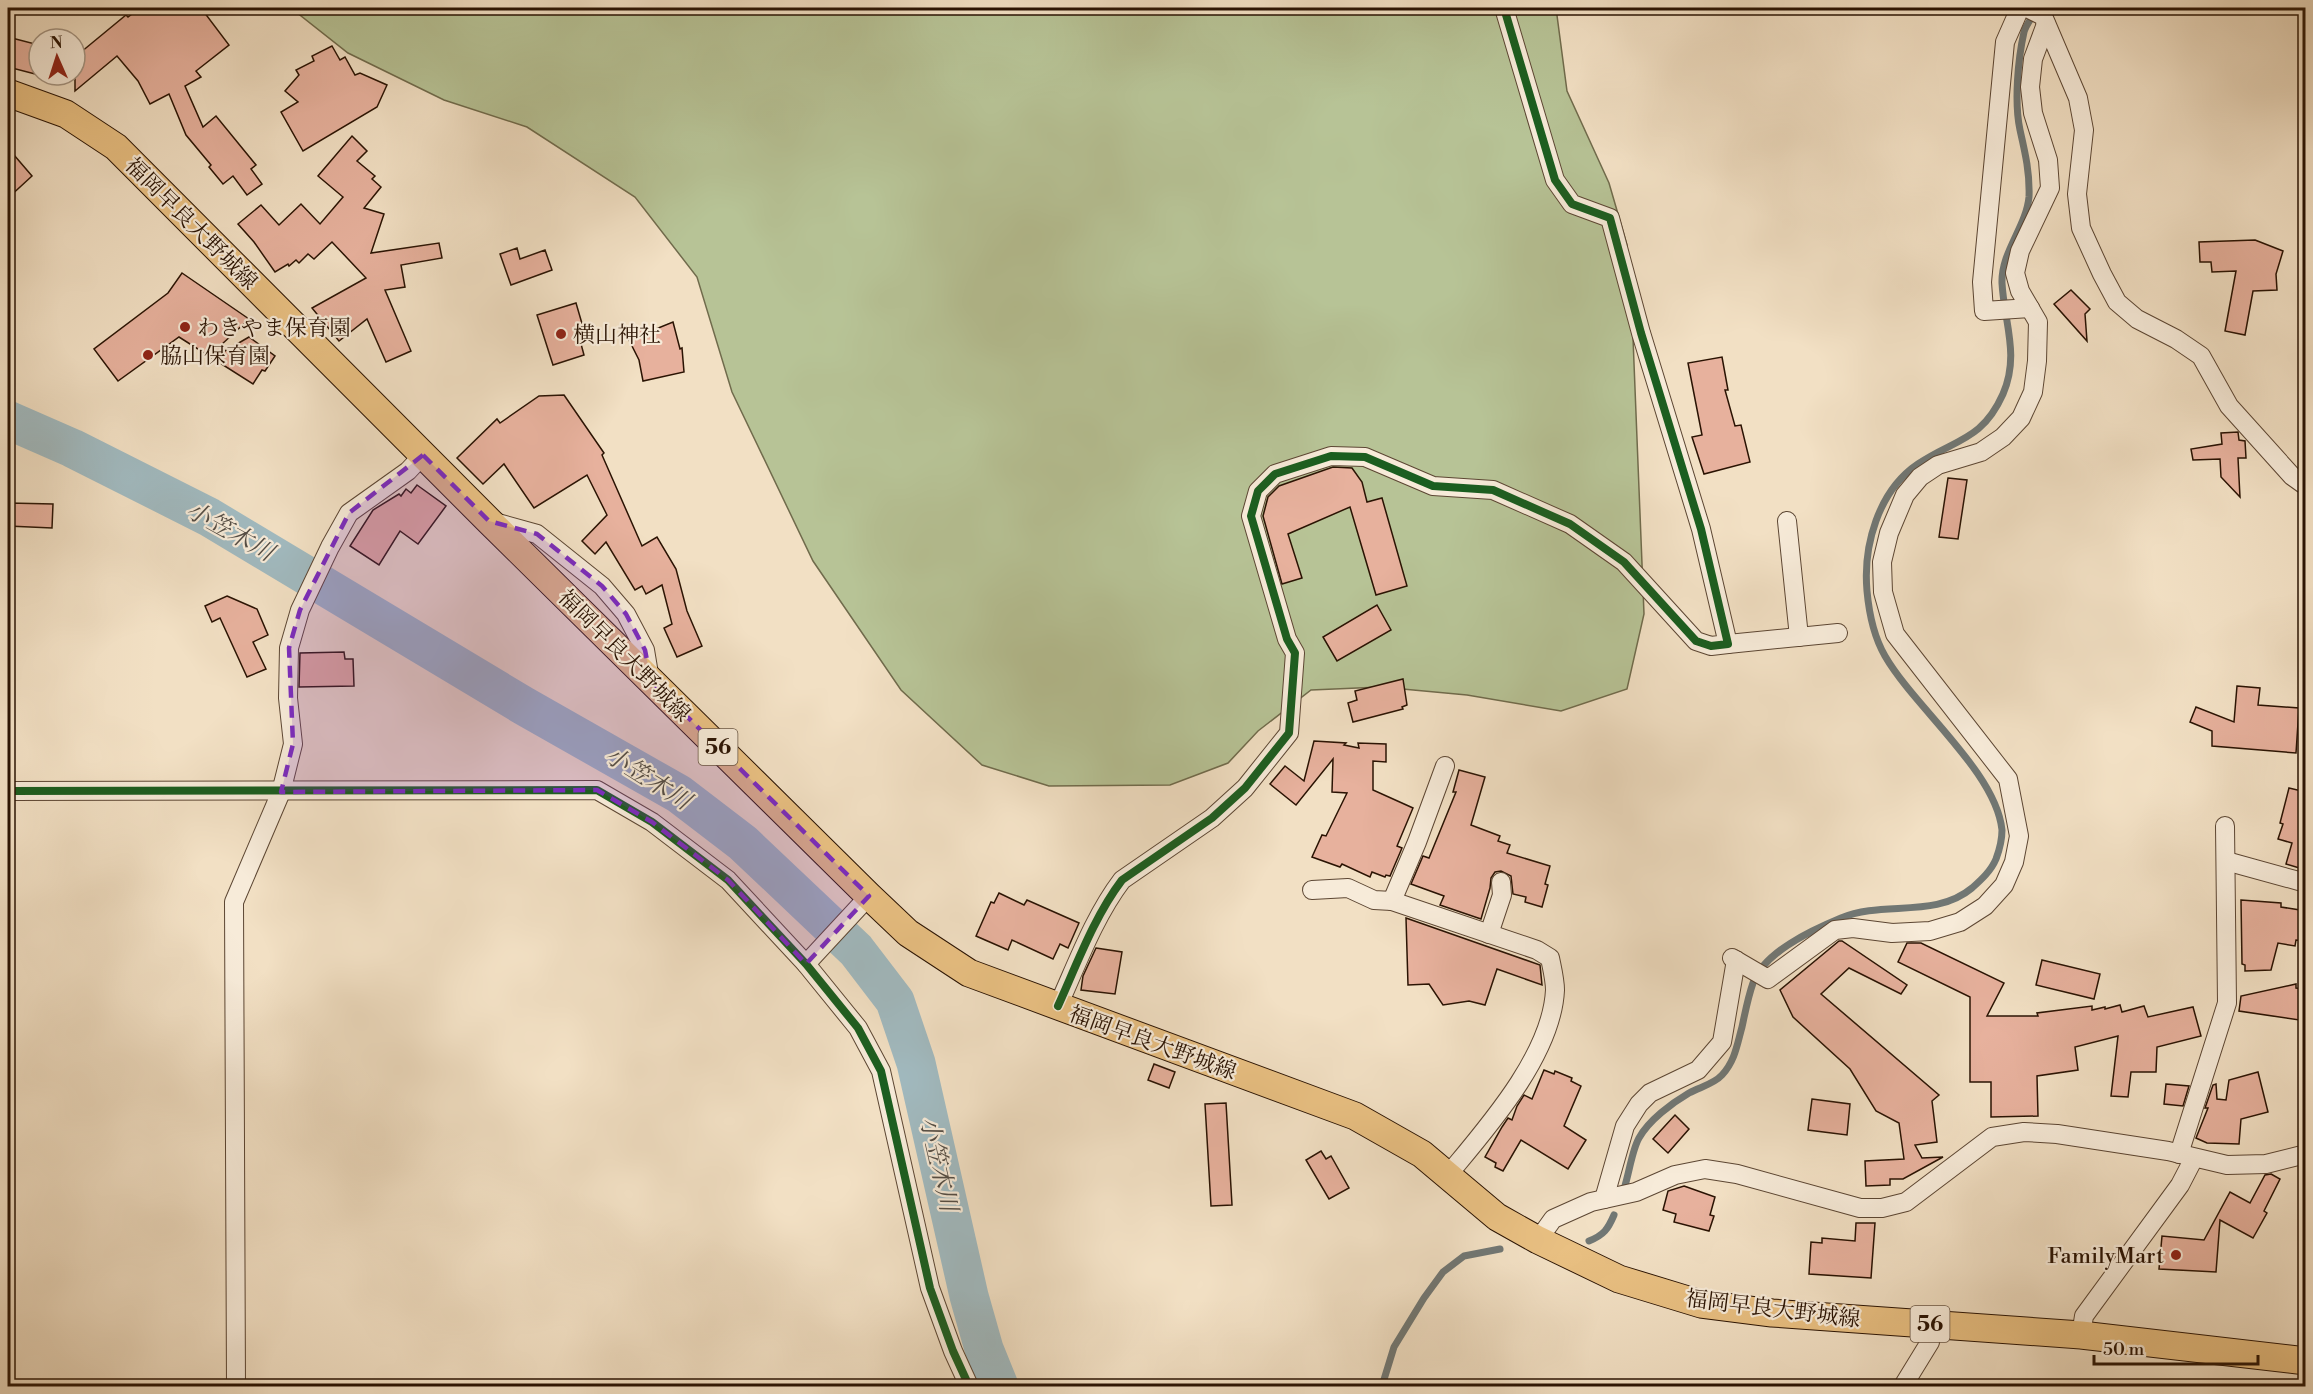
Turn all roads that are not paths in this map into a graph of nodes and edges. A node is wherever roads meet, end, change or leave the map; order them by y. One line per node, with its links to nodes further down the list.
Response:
1 (1504, 8): 11 (street)
2 (2020, 8): 5 (street)
3 (2038, 16): 5 (street); 7 (street)
4 (8, 93): 6 (main road, 福岡早良大野城線 / 56)
5 (2025, 308): 28 (street)
6 (423, 455): 14 (street); 20 (main road, 福岡早良大野城線 / 56)
7 (2306, 486)
8 (1787, 521): 10 (street)
9 (1838, 633): 10 (street)
10 (1799, 637): 11 (street)
11 (1728, 644): 24 (street)
12 (1445, 766): 21 (street)
13 (8, 791): 14 (street)
14 (281, 792): 23 (street); 33 (street)
15 (2225, 826): 16 (street)
16 (2226, 861): 18 (street); 26 (street)
17 (1501, 882): 22 (street)
18 (2306, 883)
19 (1312, 890): 21 (street)
20 (869, 896): 23 (street); 24 (main road, 福岡早良大野城線 / 56)
21 (1392, 901): 22 (street)
22 (1489, 934): 27 (street)
23 (806, 964): 34 (street)
24 (1058, 1006): 27 (main road, 福岡早良大野城線 / 56)
25 (2306, 1154): 26 (street)
26 (2186, 1156): 28 (street); 31 (street)
27 (1447, 1176): 29 (main road, 福岡早良大野城線 / 56)
28 (1604, 1199): 29 (street)
29 (1538, 1240): 30 (main road, 福岡早良大野城線 / 56)
30 (1932, 1324): 31 (main road, 福岡早良大野城線 / 56); 35 (street)
31 (2081, 1335): 32 (main road, 福岡早良大野城線 / 56)
32 (2306, 1360)
33 (236, 1386)
34 (969, 1386)
35 (1903, 1386)

